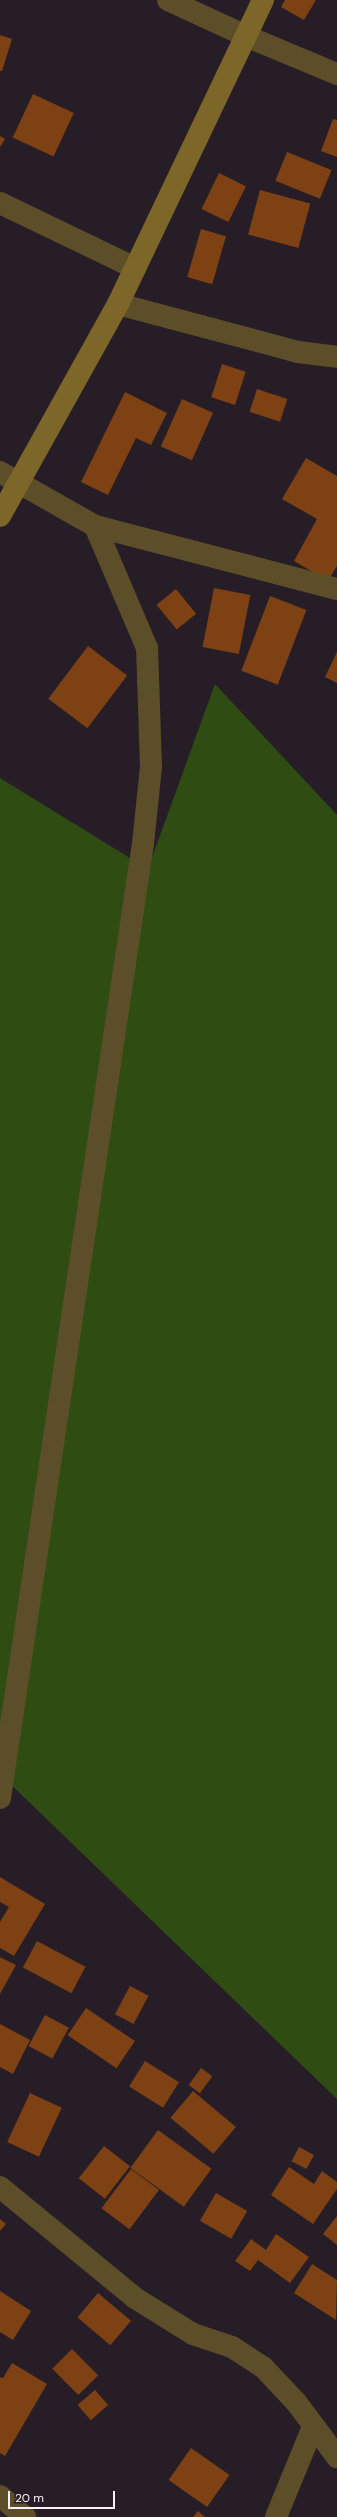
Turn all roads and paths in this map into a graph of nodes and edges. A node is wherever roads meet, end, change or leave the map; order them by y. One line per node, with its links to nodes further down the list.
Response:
1 (168, 0): 3 (street)
2 (263, 0): 3 (street)
3 (246, 36): 4 (street); 6 (street)
4 (337, 74)
5 (0, 203): 6 (street)
6 (136, 268): 7 (street)
7 (118, 304): 8 (street); 9 (street)
8 (337, 357)
9 (9, 476): 10 (street); 11 (street)
10 (0, 516)
11 (95, 526): 12 (street); 13 (street)
12 (337, 589)
13 (0, 1798)
14 (0, 2187): 15 (street)
15 (313, 2428): 16 (street); 19 (street)
16 (337, 2458)
17 (0, 2496): 18 (street)
18 (25, 2517)
19 (276, 2517)

